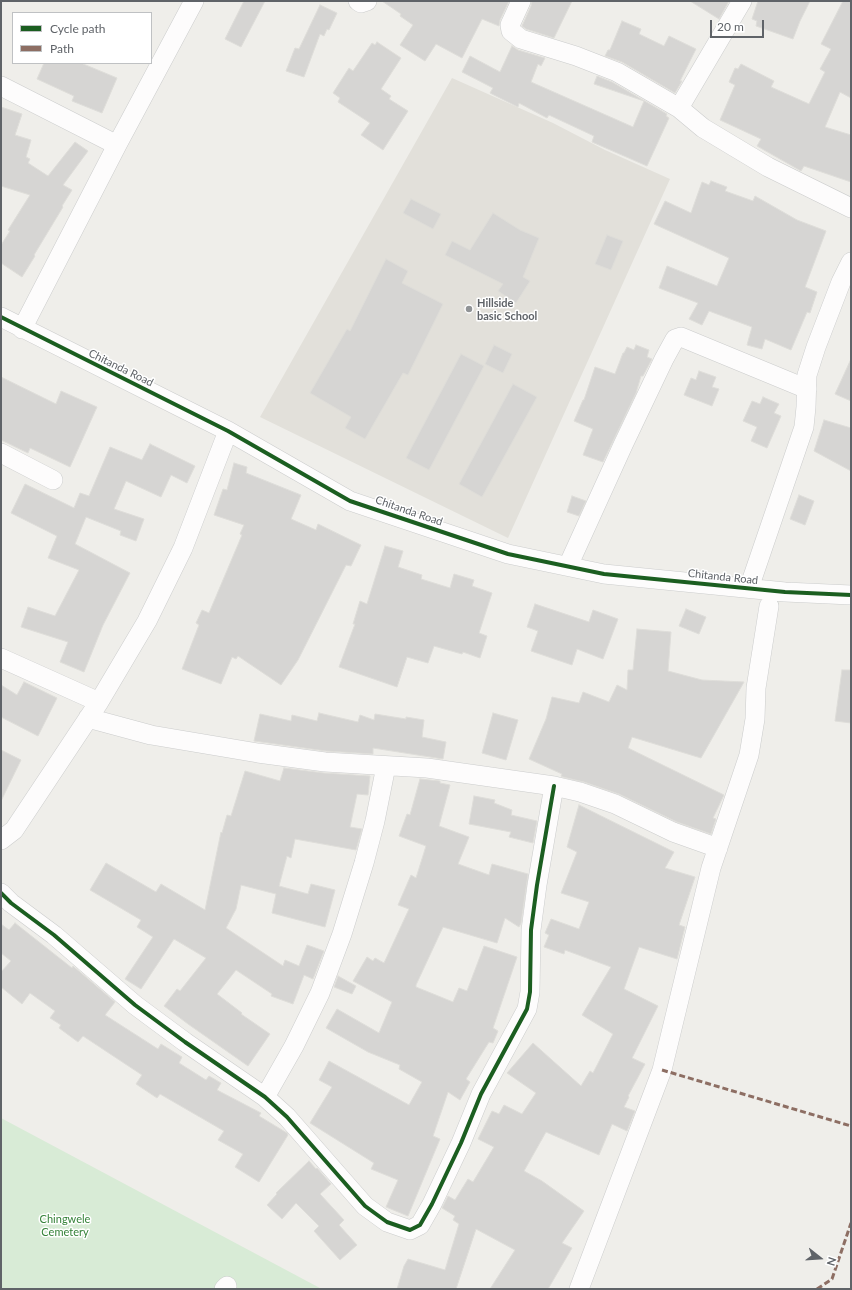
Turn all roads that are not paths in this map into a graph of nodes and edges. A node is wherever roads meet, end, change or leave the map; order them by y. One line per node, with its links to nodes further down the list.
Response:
1 (194, 1): 8 (street)
2 (358, 1): 3 (street)
3 (367, 1)
4 (521, 1): 7 (street)
5 (742, 1): 7 (street)
6 (1, 86): 8 (street)
7 (679, 108): 9 (street)
8 (117, 145): 12 (street)
9 (851, 208)
10 (851, 262): 13 (street)
11 (1, 317): 12 (street, Chitanda Road)
12 (22, 328): 14 (street, Chitanda Road)
13 (807, 390): 17 (street); 18 (street)
14 (228, 431): 17 (street, Chitanda Road); 22 (street)
15 (1, 453): 16 (street)
16 (53, 480)
17 (568, 566): 18 (street, Chitanda Road)
18 (749, 588): 19 (street, Chitanda Road)
19 (851, 595)
20 (769, 606): 27 (street)
21 (1, 658): 22 (street)
22 (99, 702): 23 (street)
23 (88, 718): 24 (street); 26 (street)
24 (386, 766): 25 (street); 29 (street)
25 (554, 786): 27 (street); 29 (street)
26 (1, 840)
27 (718, 848): 30 (street)
28 (1, 893): 29 (street)
29 (265, 1097)
30 (579, 1289)

